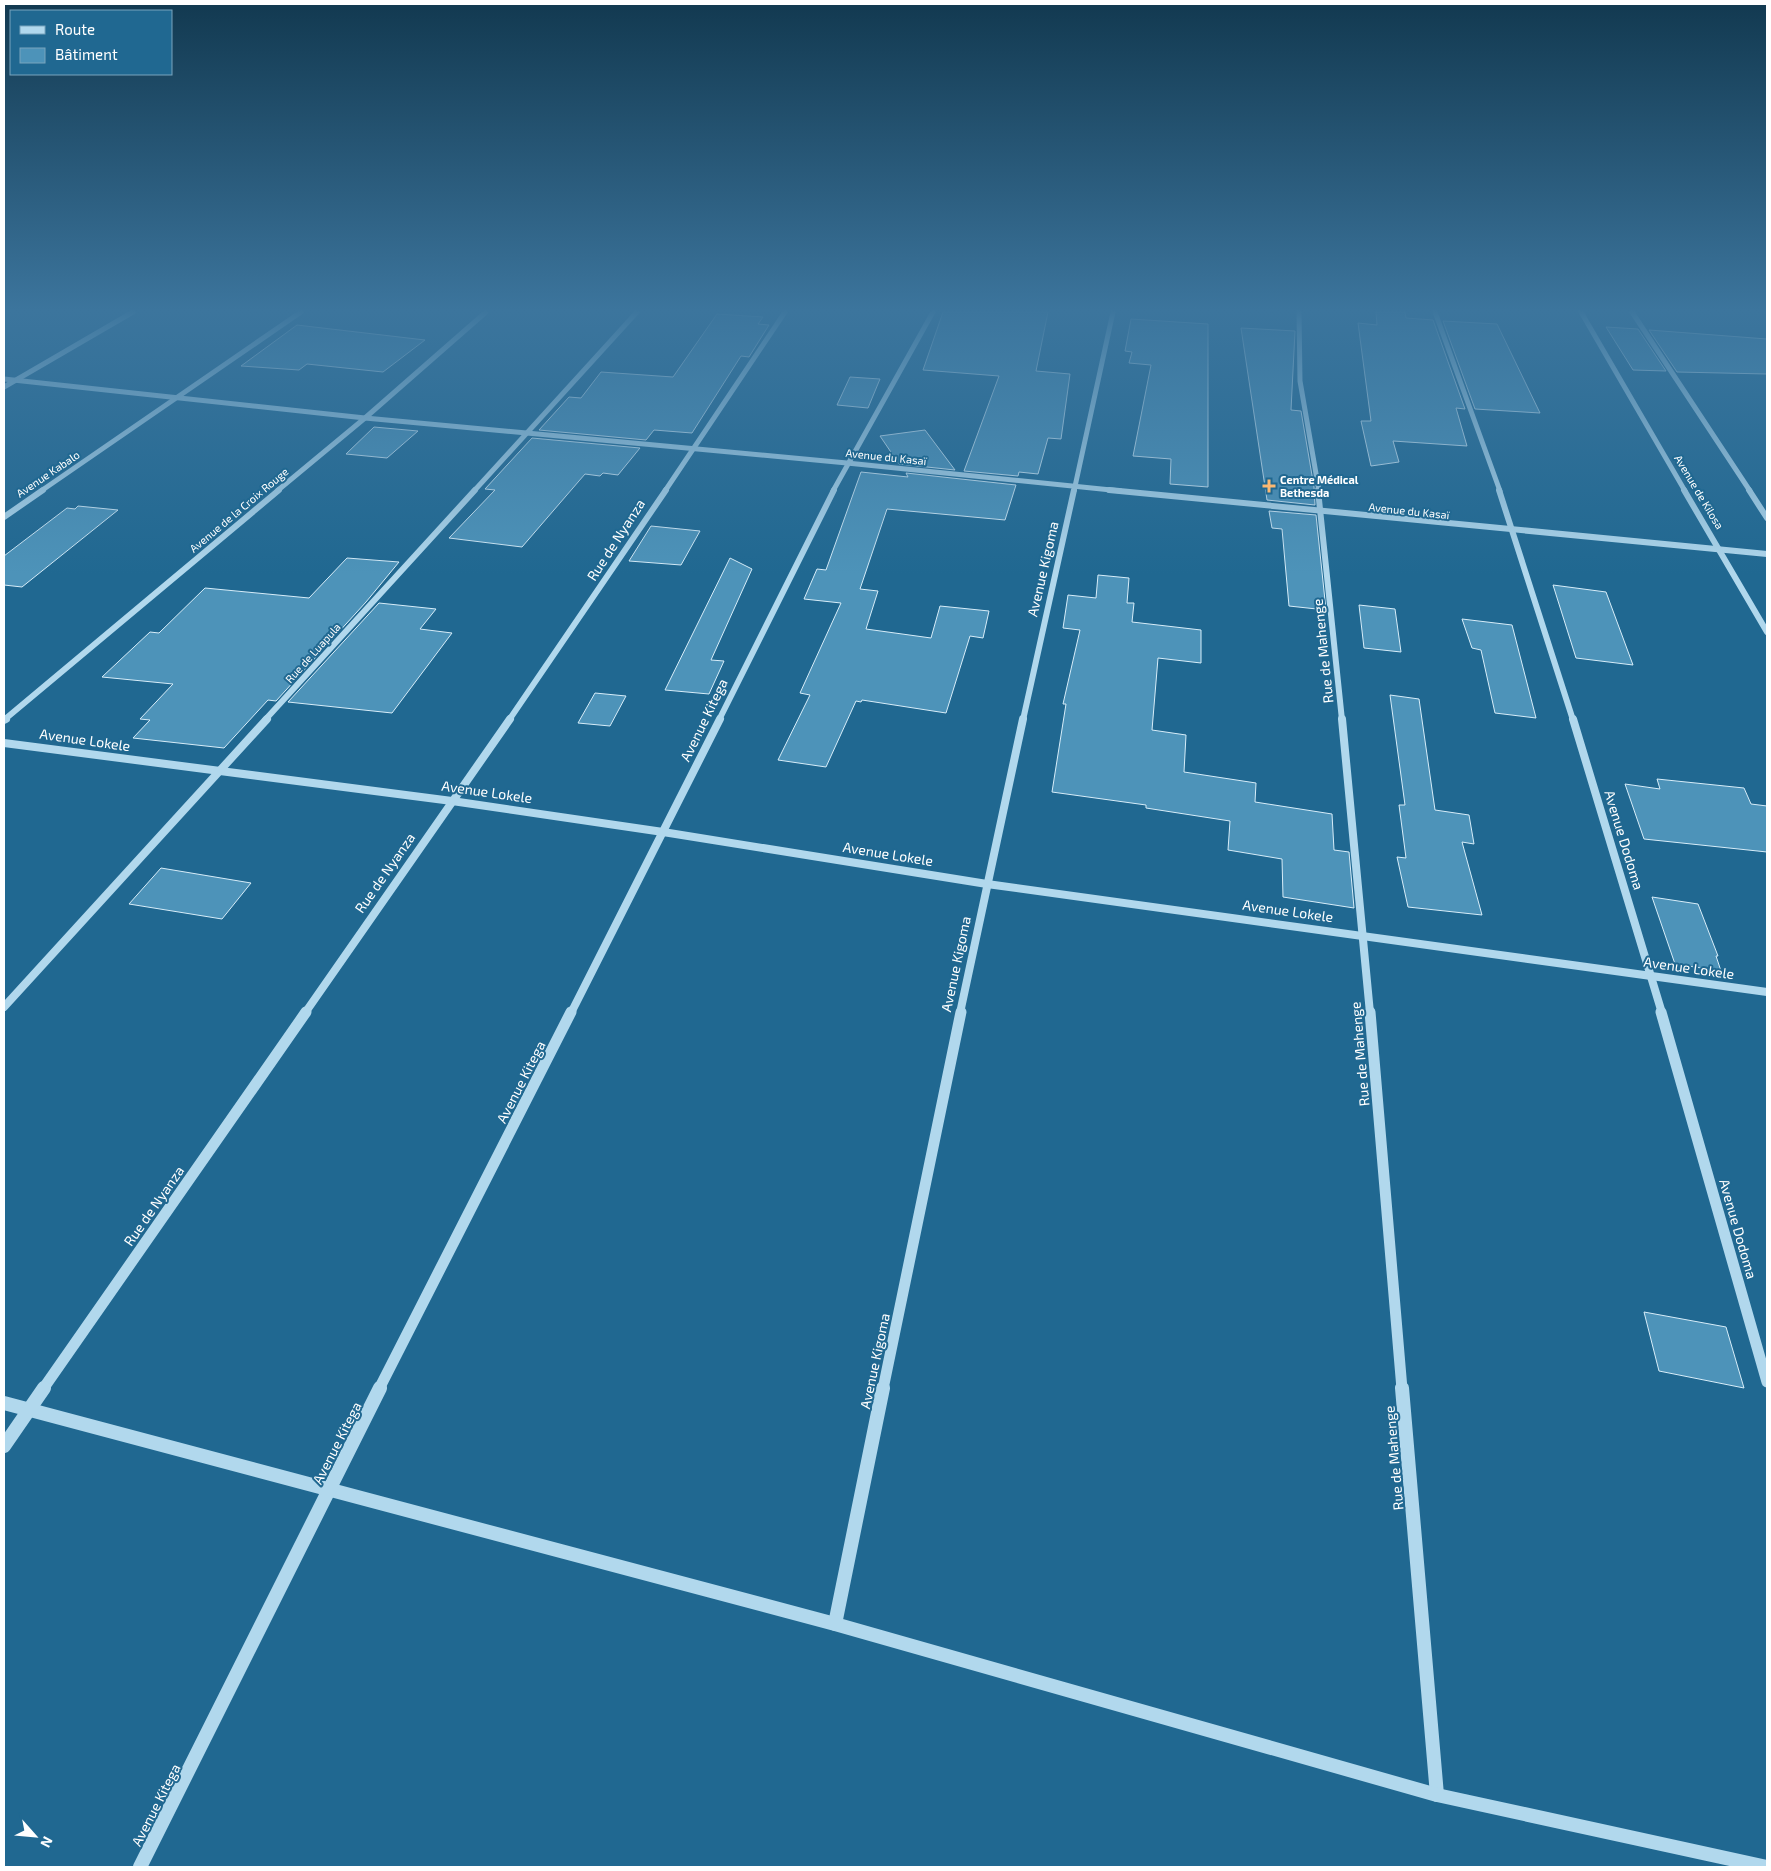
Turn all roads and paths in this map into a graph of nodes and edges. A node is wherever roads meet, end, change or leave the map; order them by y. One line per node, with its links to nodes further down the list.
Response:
1 (176, 399): 18 (street, Avenue Kabalo)
2 (179, 399): 12 (street, Avenue du Kasaï)
3 (386, 399): 12 (street, Avenue de la Croix Rouge)
4 (557, 399): 13 (street, Rue de Luapula)
5 (726, 399): 14 (street, Rue de Nyanza)
6 (883, 399): 15 (street, Avenue Kitega)
7 (1095, 399): 16 (street, Avenue Kigoma)
8 (1303, 399): 17 (street, Rue de Mahenge)
9 (1466, 399): 20 (street, Avenue Dodoma)
10 (1632, 399): 21 (street, Avenue de Kilosa)
11 (1689, 399): 19 (street)
12 (365, 418): 13 (street, Avenue du Kasaï); 24 (street, Avenue de la Croix Rouge)
13 (526, 433): 14 (street, Avenue du Kasaï); 26 (street, Rue de Luapula)
14 (693, 449): 15 (street, Avenue du Kasaï); 27 (street, Rue de Nyanza)
15 (847, 463): 16 (street, Avenue du Kasaï); 28 (street, Avenue Kitega)
16 (1076, 486): 17 (street, Avenue du Kasaï); 29 (street, Avenue Kigoma)
17 (1322, 512): 20 (street, Avenue du Kasaï); 30 (street, Rue de Mahenge)
18 (4, 517)
19 (1767, 518)
20 (1514, 531): 21 (street, Avenue du Kasaï); 31 (street, Avenue Dodoma)
21 (1721, 550): 22 (street, Avenue du Kasaï); 23 (street, Avenue de Kilosa)
22 (1767, 554)
23 (1767, 632)
24 (4, 720)
25 (4, 743): 26 (street, Avenue Lokele)
26 (219, 772): 27 (street, Avenue Lokele); 33 (street, Rue de Luapula)
27 (452, 801): 28 (street, Avenue Lokele); 36 (street, Rue de Nyanza)
28 (663, 832): 29 (street, Avenue Lokele); 38 (street, Avenue Kitega)
29 (987, 884): 30 (street, Avenue Lokele); 39 (street, Avenue Kigoma)
30 (1364, 935): 31 (street, Avenue Lokele); 40 (street, Rue de Mahenge)
31 (1651, 976): 32 (street, Avenue Lokele); 34 (street, Avenue Dodoma)
32 (1767, 992)
33 (4, 1007)
34 (1767, 1382)
35 (4, 1403): 36 (street)
36 (30, 1409): 37 (street, Rue de Nyanza); 38 (street)
37 (4, 1446)
38 (328, 1490): 39 (street); 41 (street, Avenue Kitega)
39 (835, 1624): 40 (street)
40 (1437, 1796): 42 (street)
41 (140, 1867)
42 (1767, 1867)

